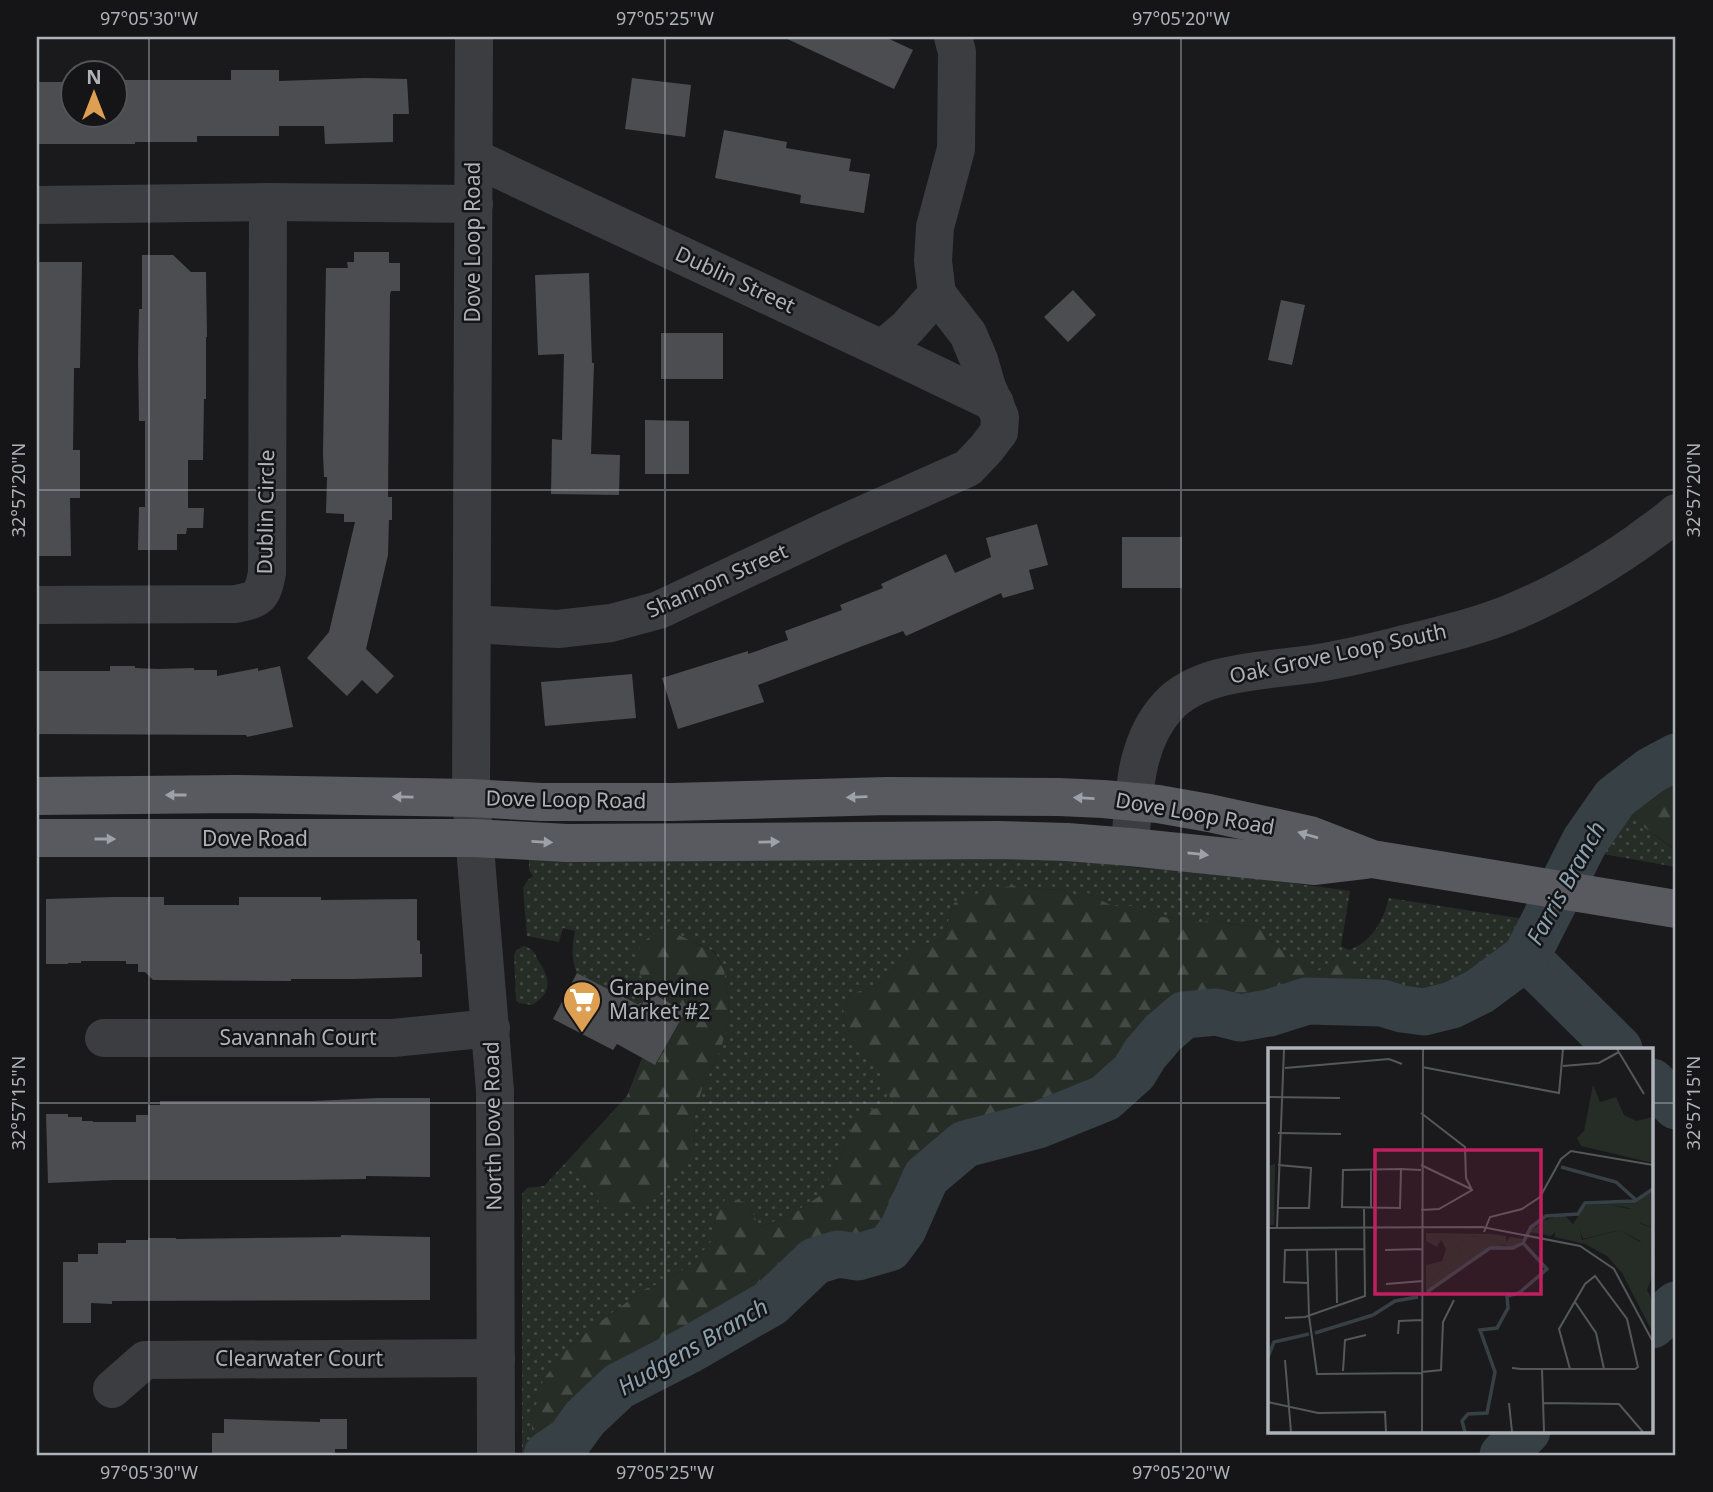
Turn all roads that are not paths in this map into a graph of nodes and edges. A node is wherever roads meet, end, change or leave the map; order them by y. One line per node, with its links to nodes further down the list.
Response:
1 (474, 37): 3 (street, Dove Loop Road)
2 (953, 37): 7 (street)
3 (474, 158): 5 (street, Dove Loop Road); 8 (street, Dublin Street)
4 (268, 202): 5 (street); 6 (street); 11 (street, Dublin Circle)
5 (474, 204): 12 (street, Dove Loop Road)
6 (37, 205)
7 (937, 294): 8 (street); 9 (street)
8 (883, 349): 9 (street, Dublin Street)
9 (995, 403): 12 (street, Shannon Street)
10 (1676, 513): 15 (street, Oak Grove Loop South)
11 (37, 605)
12 (472, 624): 14 (street, Dove Loop Road)
13 (37, 796): 14 (main road, Dove Road, one-way to 13)
14 (471, 798): 15 (main road, Dove Loop Road, one-way to 14); 17 (street, North Dove Road)
15 (1134, 801): 18 (street, Oak Grove Loop South); 19 (main road, Dove Loop Road, one-way to 15)
16 (37, 838): 17 (main road, Dove Road, one-way to 17)
17 (474, 838): 18 (main road, Dove Loop Road, one-way to 18); 21 (street, North Dove Road)
18 (1130, 847): 19 (main road, Dove Loop Road, one-way to 19)
19 (1372, 859): 20 (main road, Dove Loop Road)
20 (1676, 909)
21 (491, 1028): 22 (street, Savannah Court); 23 (street, North Dove Road)
22 (104, 1038)
23 (496, 1358): 24 (street, Clearwater Court); 25 (street, North Dove Road)
24 (112, 1389)
25 (496, 1455)

